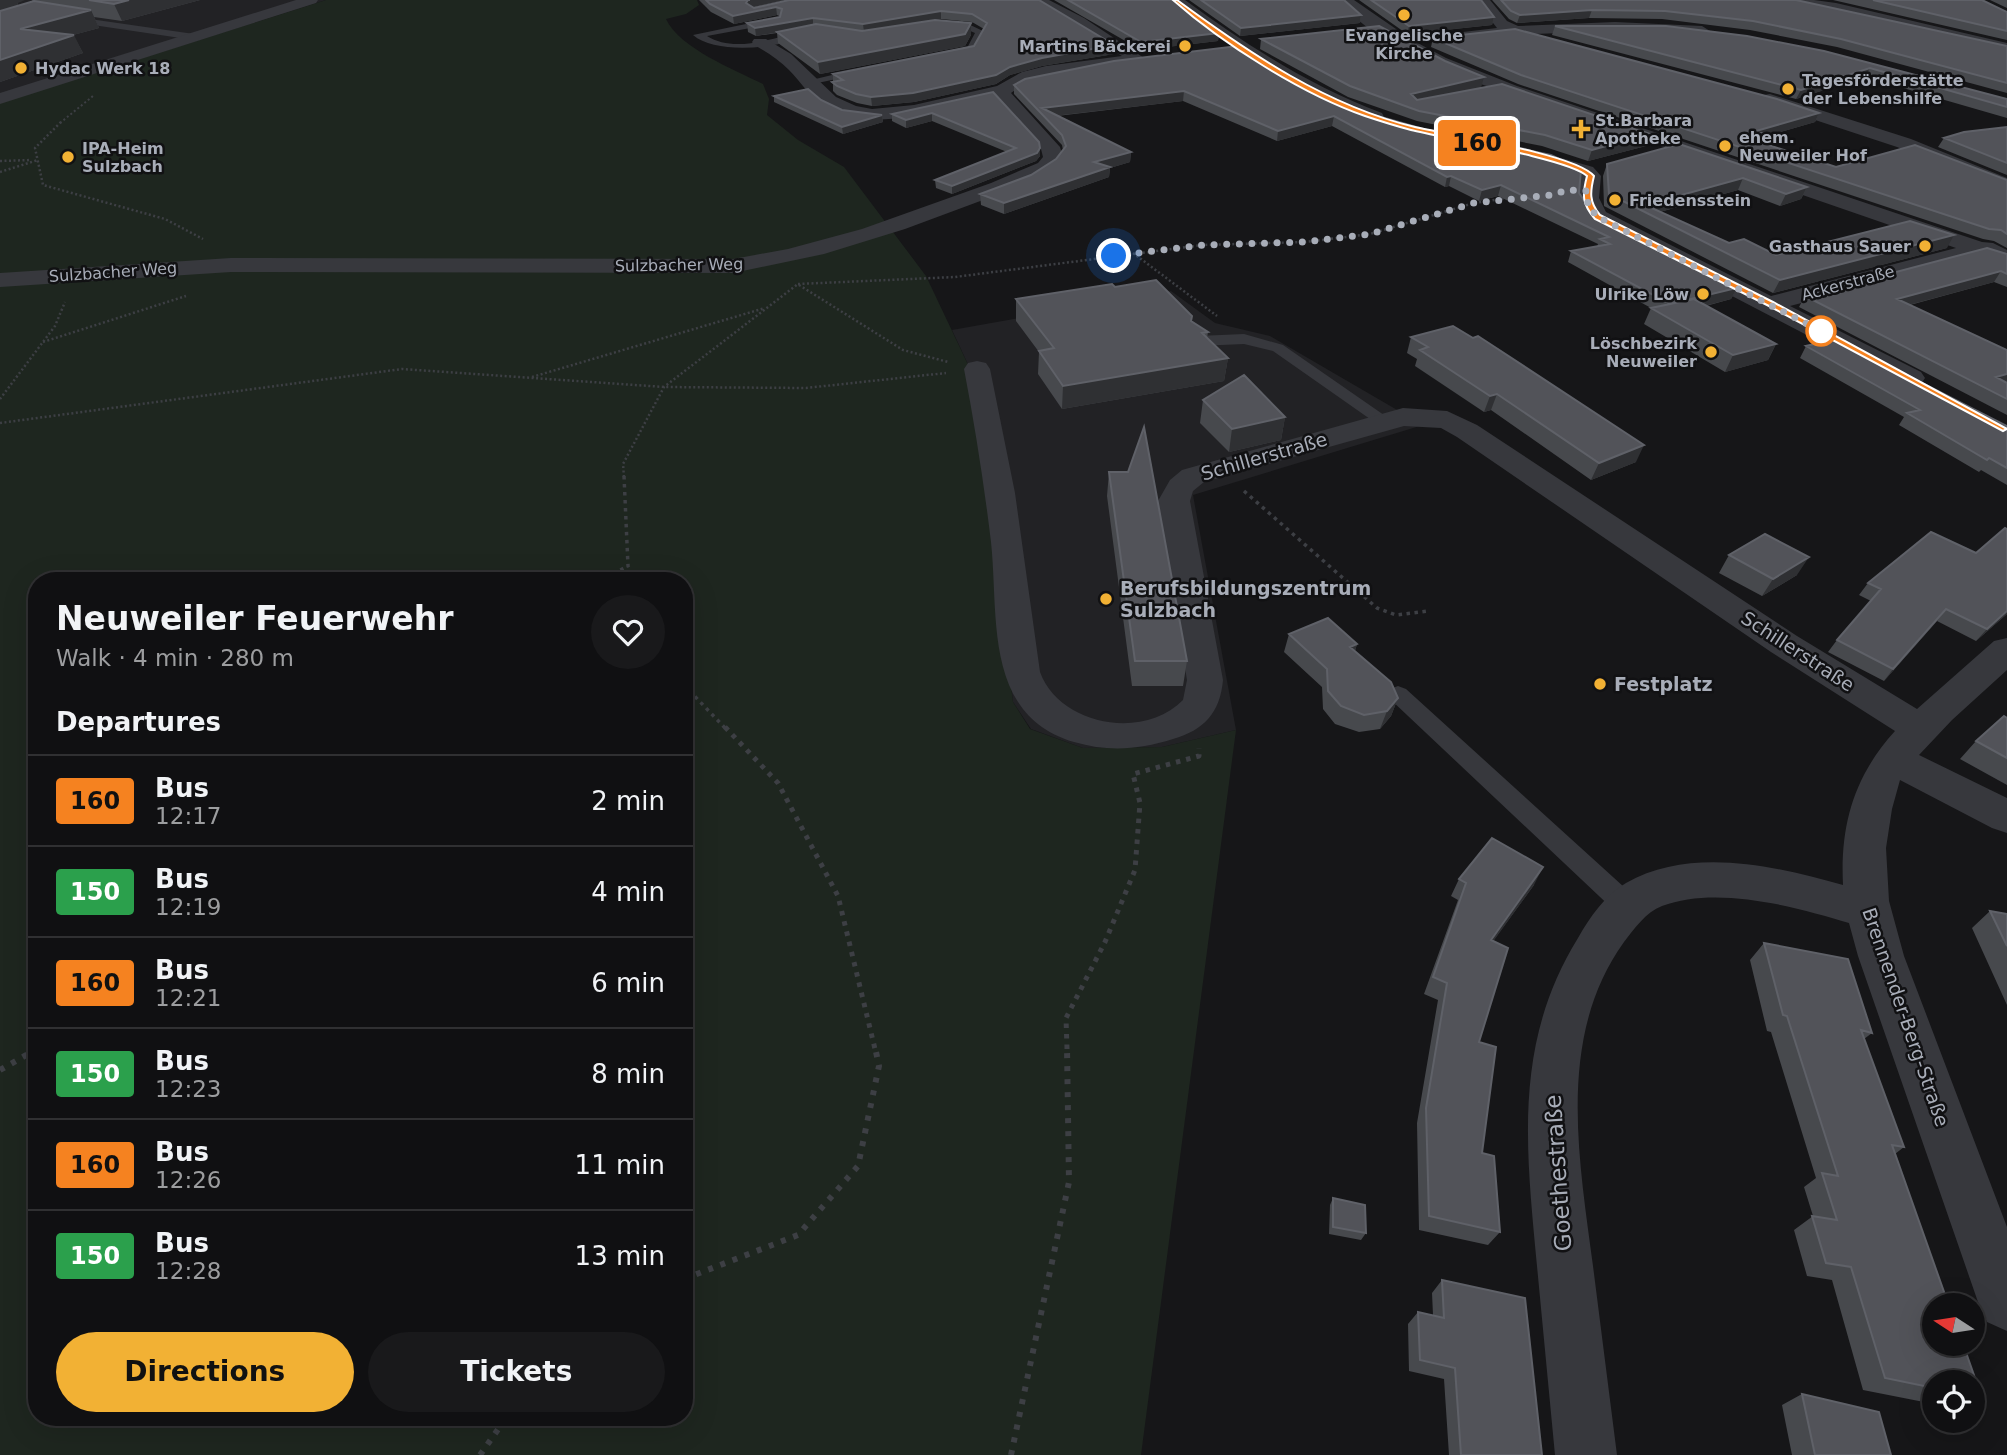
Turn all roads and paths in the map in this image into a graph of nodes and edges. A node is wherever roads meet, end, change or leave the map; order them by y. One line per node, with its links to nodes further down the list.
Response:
1 (311, 0): 21 (street)
2 (1038, 0): 36 (street)
3 (1175, 0): 28 (street)
4 (1345, 0): 13 (street)
5 (1482, 0): 17 (street)
6 (1786, 0): 7 (street)
7 (1809, 2): 30 (street)
8 (1668, 14): 14 (street)
9 (53, 16): 21 (lane)
10 (778, 21): 19 (lane)
11 (687, 27): 19 (lane)
12 (929, 28): 20 (lane)
13 (1381, 29): 16 (street); 27 (street)
14 (1686, 29): 17 (street); 18 (street)
15 (818, 30): 26 (lane)
16 (1354, 31)
17 (1514, 31): 22 (street); 29 (street)
18 (1720, 33)
19 (698, 35): 26 (lane)
20 (980, 35): 23 (lane); 31 (lane)
21 (194, 37): 33 (street)
22 (1453, 37)
23 (962, 39)
24 (1428, 39): 27 (street)
25 (1261, 41): 28 (street)
26 (761, 42): 34 (street)
27 (1403, 42): 35 (street)
28 (1231, 47): 40 (street)
29 (1563, 47)
30 (2007, 48)
31 (936, 57)
32 (868, 68): 34 (lane)
33 (67, 78): 39 (street); 44 (path)
34 (808, 82): 36 (street)
35 (1507, 88): 37 (lane); 41 (street)
36 (1002, 91): 55 (street, Sulzbacher Weg)
37 (1481, 93)
38 (1751, 93): 49 (street)
39 (0, 99)
40 (1399, 125)
41 (1676, 146): 43 (street); 52 (street)
42 (1506, 149): 47 (street)
43 (1637, 157)
44 (38, 160): 45 (path); 48 (path); 56 (path)
45 (0, 161)
46 (1612, 164): 47 (street)
47 (1586, 171): 60 (street)
48 (0, 172)
49 (2007, 185)
50 (1511, 198): 53 (path)
51 (2007, 242): 52 (street, Ackerstraße)
52 (1980, 249): 54 (street); 60 (street, Ackerstraße)
53 (1133, 253): 59 (path); 62 (path)
54 (2007, 258)
55 (756, 263): 56 (street, Sulzbacher Weg); 59 (path)
56 (231, 265): 57 (street, Sulzbacher Weg); 64 (path)
57 (75, 273): 58 (street, Sulzbacher Weg); 64 (path)
58 (0, 280)
59 (798, 284): 61 (path); 65 (path)
60 (1770, 304): 67 (street)
61 (769, 306): 66 (path); 68 (path)
62 (1244, 339): 63 (lane); 70 (lane)
63 (1198, 341)
64 (43, 342): 69 (path)
65 (977, 369): 68 (path); 80 (street)
66 (528, 378): 68 (path); 71 (path)
67 (1924, 385)
68 (664, 387): 73 (path)
69 (0, 399)
70 (1386, 422): 72 (street, Schillerstraße); 81 (street, Schillerstraße)
71 (0, 423)
72 (1220, 469): 76 (path); 80 (street, Schillerstraße)
73 (628, 566): 74 (path); 75 (path)
74 (616, 572)
75 (631, 572)
76 (1428, 611)
77 (2007, 650): 81 (street, Brennender-Berg-Straße)
78 (693, 694): 87 (path)
79 (1398, 694): 83 (lane)
80 (1199, 706): 91 (path)
81 (1907, 744): 82 (street, Schillerstraße); 84 (street, Brennender-Berg-Straße)
82 (2007, 817)
83 (1626, 905): 84 (street, Goethestraße); 92 (street, Goethestraße)
84 (1866, 910): 88 (street, Brennender-Berg-Straße)
85 (28, 1054): 86 (path)
86 (0, 1069)
87 (693, 1276)
88 (2007, 1302)
89 (500, 1426): 90 (path)
90 (480, 1455)
91 (1011, 1455)
92 (1586, 1455)

